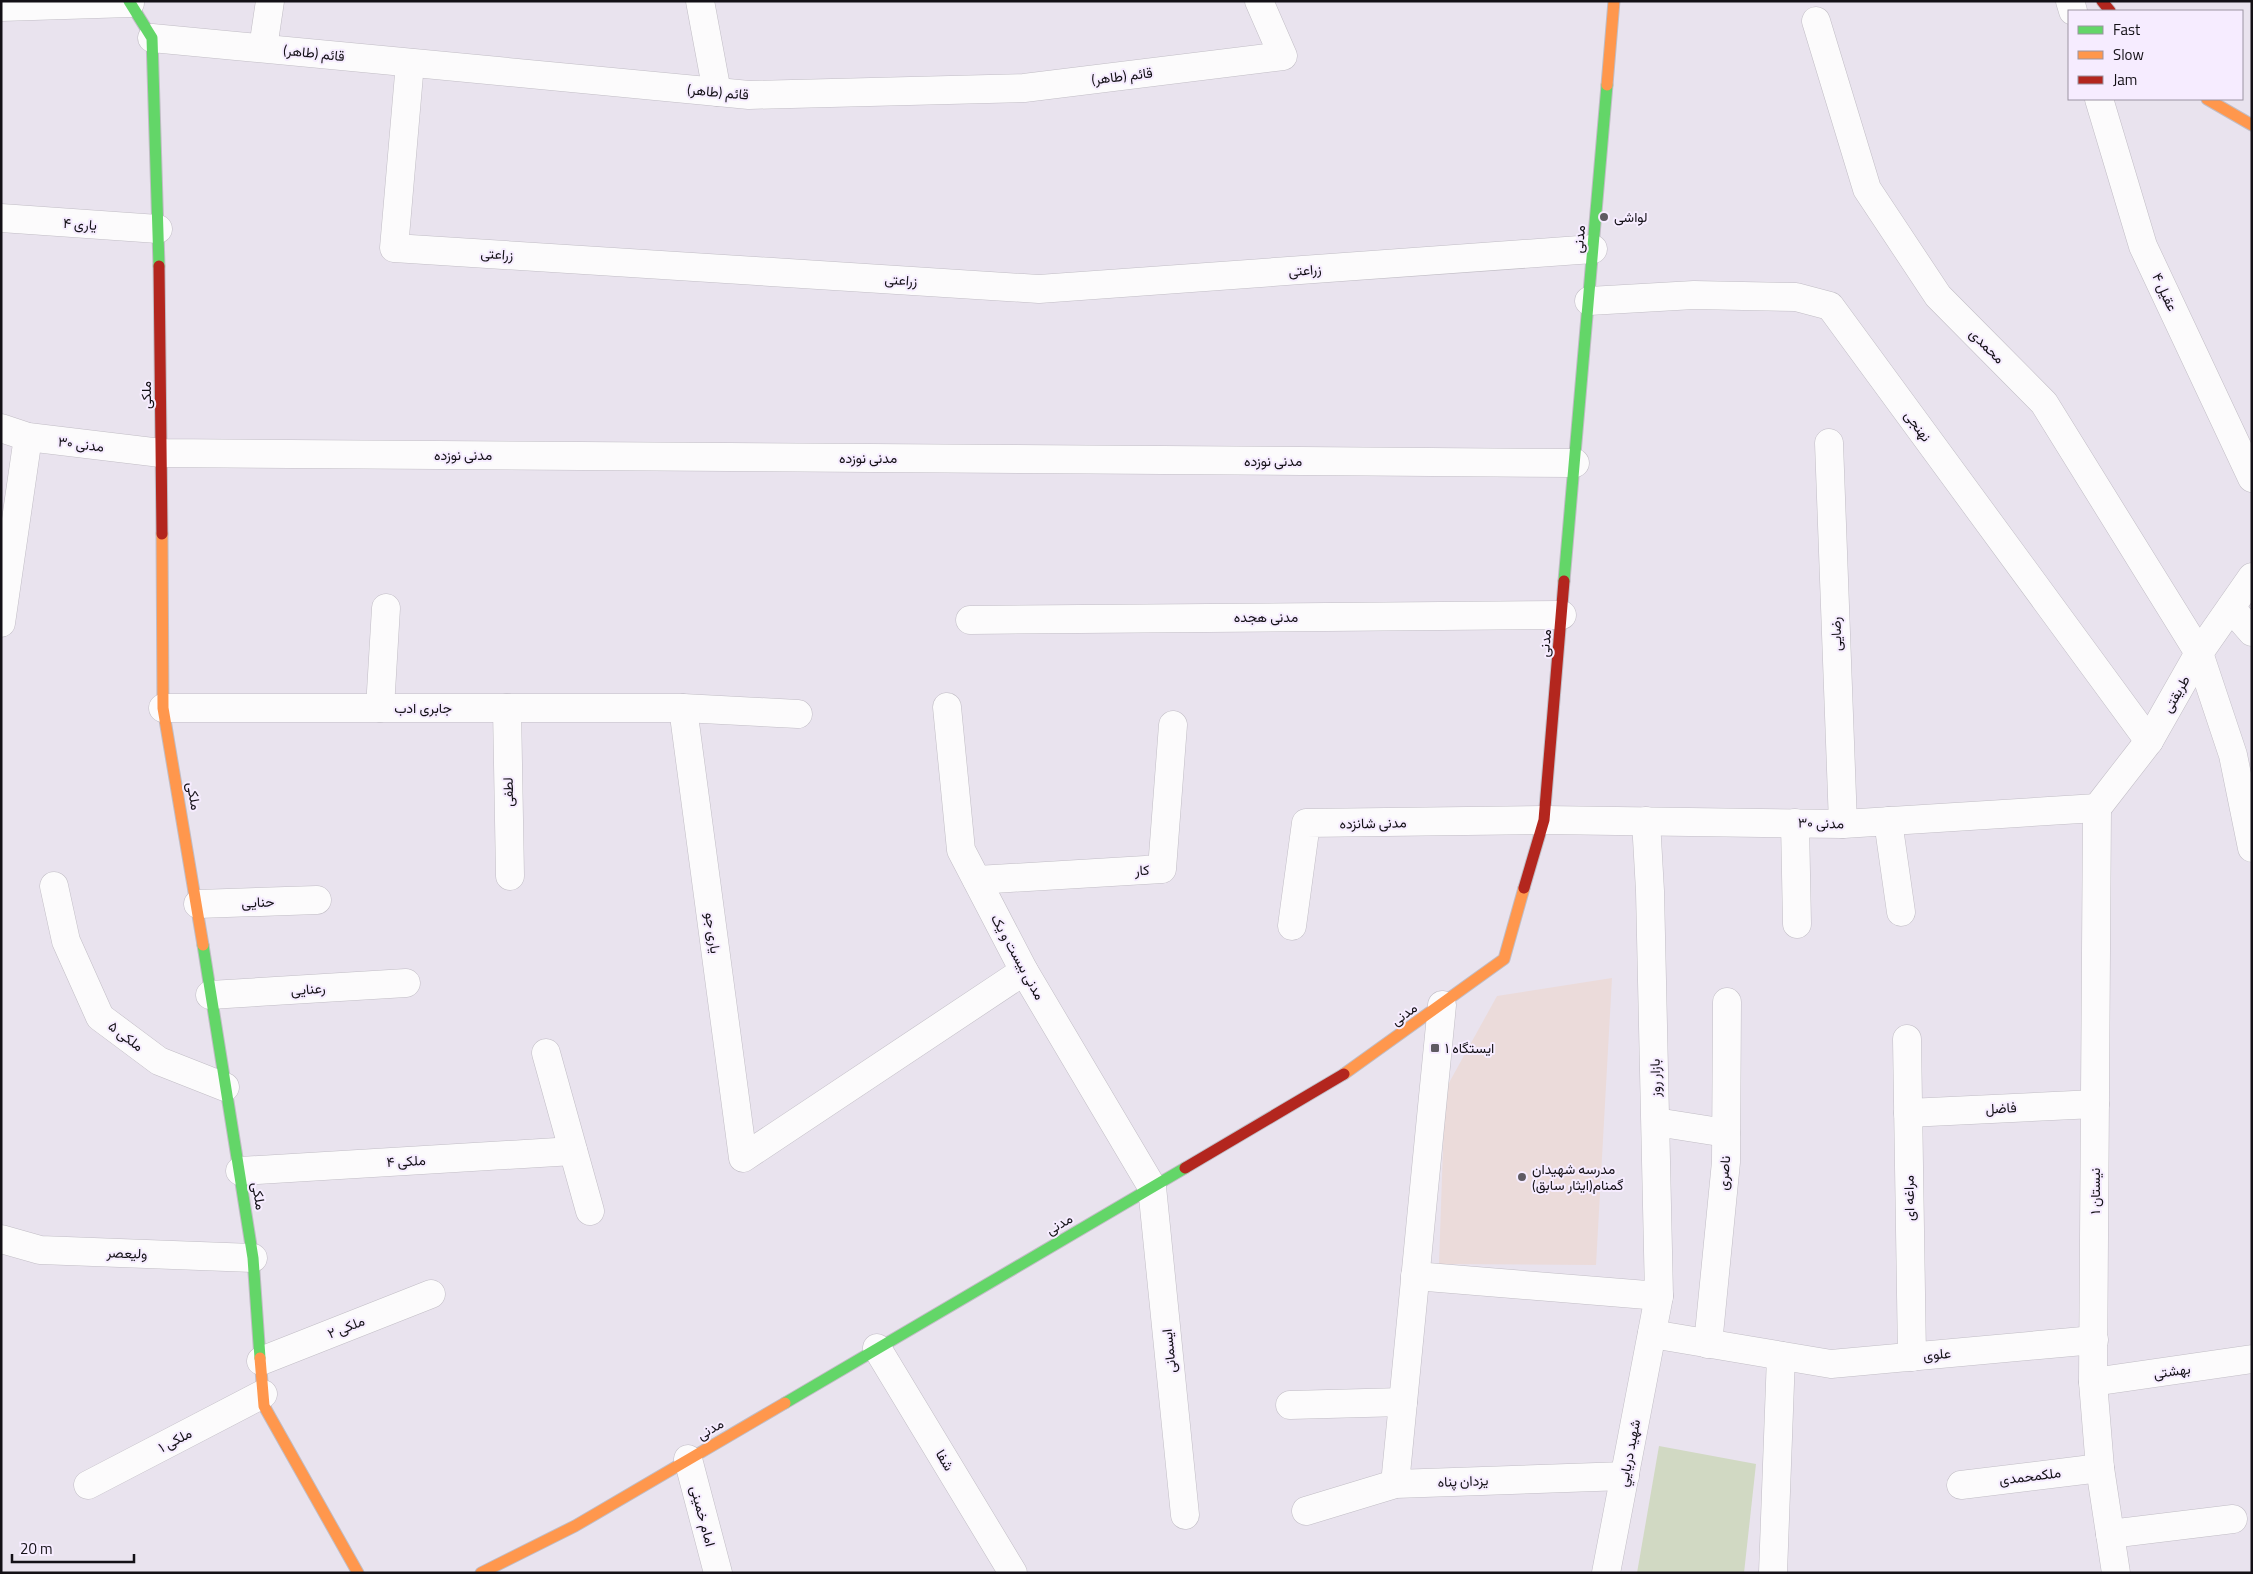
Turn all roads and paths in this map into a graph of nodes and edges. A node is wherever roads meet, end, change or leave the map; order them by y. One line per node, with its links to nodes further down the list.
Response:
1 (270, 1): 9 (street)
2 (700, 1): 11 (street)
3 (1259, 1): 11 (street, قائم (طاهر))
4 (1614, 1): 17 (main road, مدنی)
5 (129, 2): 6 (street); 8 (main road)
6 (1, 7)
7 (1816, 21): 32 (street, محمدی)
8 (152, 38): 9 (street, قائم (طاهر)); 16 (main road, ملکی)
9 (263, 48): 10 (street, قائم (طاهر))
10 (410, 63): 11 (street, قائم (طاهر)); 17 (street, زراعتی)
11 (717, 92)
12 (2099, 100): 24 (street, عقیل ۴)
13 (2209, 100): 14 (main road)
14 (2252, 125)
15 (1, 218): 16 (street, یاری ۴)
16 (158, 230): 22 (main road, ملکی)
17 (1593, 249): 18 (main road, مدنی)
18 (1589, 301): 23 (main road, مدنی); 40 (street, نهنجی)
19 (1, 428): 20 (street, مدنی ۳۰)
20 (28, 437): 22 (street, مدنی ۳۰); 30 (street)
21 (1829, 444): 46 (street, رضایی)
22 (161, 454): 23 (street, مدنی نوزده); 34 (main road, ملکی)
23 (1575, 463): 28 (main road, مدنی)
24 (2252, 478)
25 (2252, 578): 27 (street, طریقتی)
26 (386, 608): 35 (street)
27 (2230, 608): 31 (street); 32 (street, طریقتی)
28 (1562, 615): 29 (street, مدنی هجده); 42 (main road, مدنی)
29 (970, 620)
30 (1, 623)
31 (2252, 632)
32 (2199, 653): 40 (street, طریقتی); 47 (street, محمدی)
33 (947, 706): 49 (street, مدنی بیست و یک)
34 (163, 708): 35 (street, جابری ادب); 52 (main road, ملکی)
35 (380, 708): 36 (street, جابری ادب)
36 (507, 708): 37 (street, جابری ادب); 48 (street, لطفی)
37 (683, 708): 38 (street, جابری ادب); 56 (street, یاری جو)
38 (798, 714)
39 (1172, 725): 49 (street, کار)
40 (2149, 741): 41 (street, طریقتی)
41 (2097, 808): 44 (street, مدنی ۳۰); 64 (street, نیستان ۱)
42 (1544, 820): 43 (street, مدنی ۳۰); 55 (street, مدنی شانزده); 60 (main road, مدنی)
43 (1646, 821): 45 (street, مدنی ۳۰); 66 (street, بازار روز)
44 (1888, 821): 46 (street, مدنی ۳۰); 53 (street)
45 (1795, 823): 46 (street, مدنی ۳۰); 54 (street)
46 (1843, 824)
47 (2252, 848)
48 (510, 876)
49 (976, 880): 56 (street, مدنی بیست و یک)
50 (54, 886): 63 (street, ملکی ۵)
51 (317, 900): 52 (street, حنایی)
52 (198, 904): 58 (main road, ملکی)
53 (1902, 912)
54 (1797, 924)
55 (1292, 926)
56 (1024, 971): 70 (street, مدنی بیست و یک)
57 (406, 983): 58 (street, رعنایی)
58 (210, 995): 63 (main road, ملکی)
59 (1727, 1002): 67 (street, ناصری)
60 (1442, 1005): 70 (main road, مدنی); 74 (street)
61 (1906, 1039): 65 (street, مراغه ای)
62 (546, 1053): 68 (street)
63 (225, 1087): 69 (main road, ملکی)
64 (2095, 1104): 65 (street, فاضل); 78 (street, نیستان ۱)
65 (1908, 1113): 82 (street, مراغه ای)
66 (1656, 1122): 67 (street); 76 (street, بازار روز)
67 (1726, 1132): 79 (street, ناصری)
68 (573, 1151): 69 (street, ملکی ۴); 71 (street)
69 (240, 1171): 73 (main road, ملکی)
70 (1152, 1187): 80 (main road, مدنی); 96 (street, ایسمانی)
71 (590, 1211)
72 (1, 1239): 73 (street, ولیعصر)
73 (253, 1258): 84 (main road, ملکی)
74 (1415, 1276): 76 (street); 87 (street)
75 (431, 1294): 84 (street, ملکی ۲)
76 (1659, 1296): 77 (street, بازار روز)
77 (1652, 1334): 79 (street, علوی); 91 (street, شهيد دريايي)
78 (2094, 1340): 82 (street, علوی); 85 (street, نیستان ۱)
79 (1708, 1344): 81 (street, علوی)
80 (877, 1348): 89 (main road, مدنی); 102 (street, شفا)
81 (1780, 1356): 82 (street, علوی); 104 (street)
82 (1912, 1357)
83 (2252, 1359): 85 (street, بهشتی)
84 (261, 1361): 86 (main road, ملکی)
85 (2093, 1382): 90 (street, نیستان ۱)
86 (263, 1394): 93 (street, ملکی ۱); 99 (main road, ملکی)
87 (1403, 1402): 88 (street); 92 (street)
88 (1290, 1405)
89 (688, 1459): 100 (main road, مدنی); 101 (street, امام خمینی)
90 (2100, 1468): 94 (street, ملکمحمدی); 98 (street, نیستان ۱)
91 (1625, 1476): 92 (street, یزدان پناه); 103 (street, شهيد دريايي)
92 (1394, 1484): 95 (street, یزدان پناه)
93 (88, 1485)
94 (1961, 1485)
95 (1306, 1511)
96 (1185, 1514)
97 (2233, 1518): 98 (street)
98 (2110, 1534): 105 (street, نیستان ۱)
99 (358, 1573)
100 (482, 1573)
101 (718, 1573)
102 (1013, 1573)
103 (1606, 1573)
104 (1773, 1573)
105 (2116, 1573)

